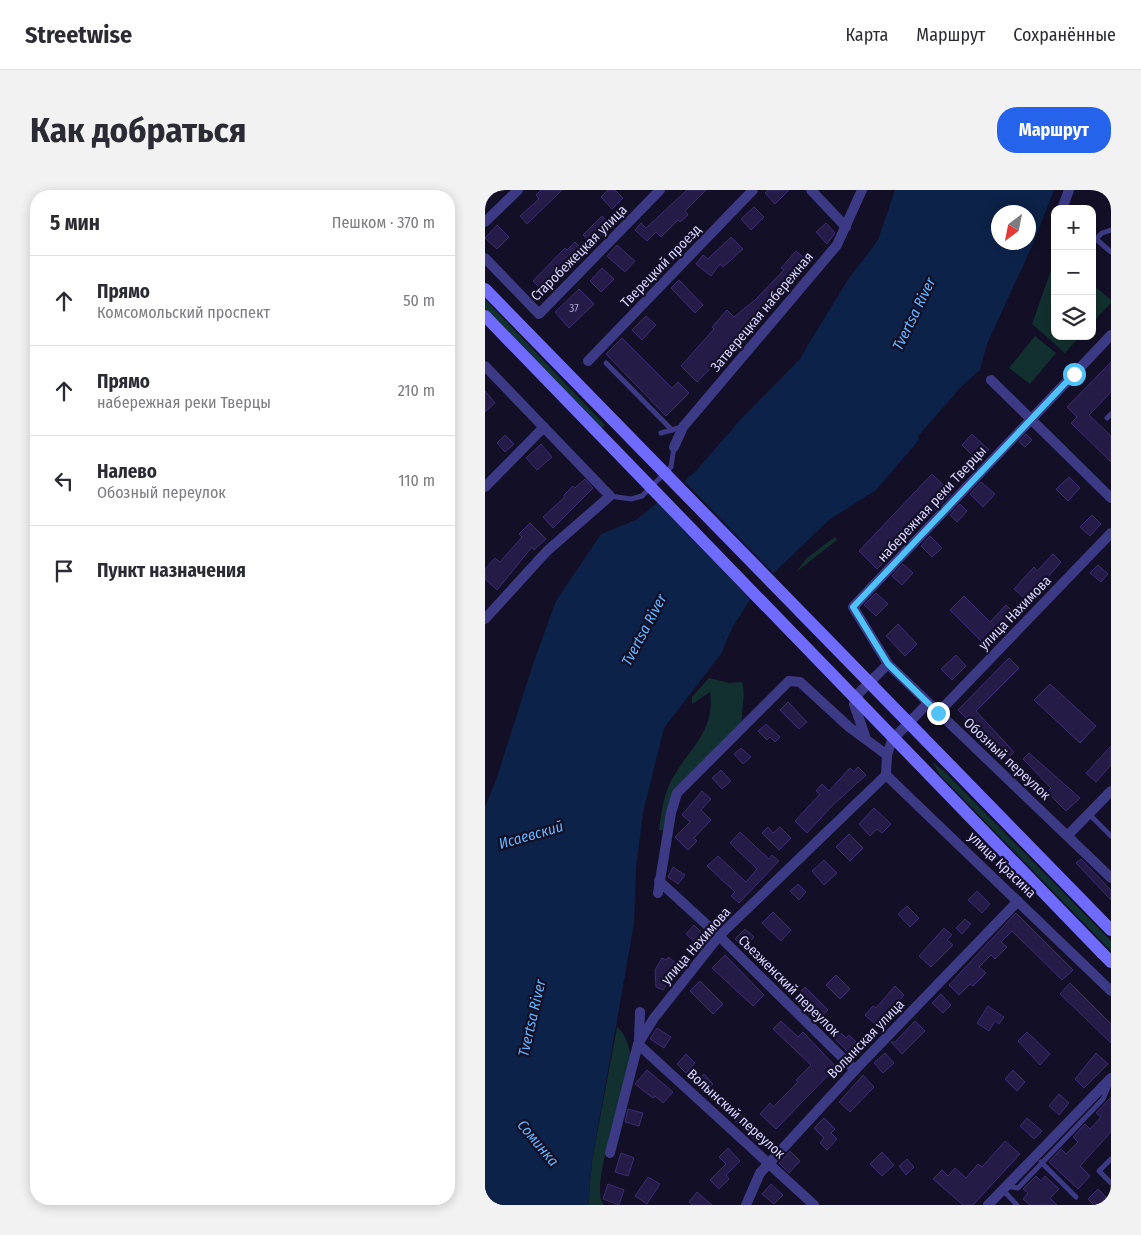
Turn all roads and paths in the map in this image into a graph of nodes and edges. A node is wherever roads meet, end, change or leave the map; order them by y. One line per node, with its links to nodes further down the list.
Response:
1 (518, 190): 8 (street)
2 (660, 190): 12 (street, Старобежецкая улица)
3 (753, 190): 16 (street, Тверецкий проезд)
4 (811, 190): 9 (street)
5 (862, 190): 9 (street, Затверецкая набережная)
6 (1069, 190): 7 (street)
7 (1063, 205)
8 (485, 222)
9 (846, 227): 22 (street, Затверецкая набережная)
10 (1111, 230): 11 (lane)
11 (1111, 252)
12 (485, 258)
13 (485, 289): 46 (main road, bridge)
14 (485, 316): 48 (main road, bridge)
15 (1111, 335): 20 (street, набережная реки Тверцы)
16 (588, 361)
17 (606, 363): 23 (lane)
18 (485, 366): 21 (street)
19 (991, 380): 20 (street)
20 (1031, 419): 28 (street); 30 (street, набережная реки Тверцы)
21 (544, 427): 26 (street); 27 (street)
22 (683, 427): 23 (lane); 25 (street, Затверецкая набережная)
23 (672, 430): 24 (lane)
24 (661, 433)
25 (674, 447): 27 (lane)
26 (485, 487)
27 (610, 496): 31 (street)
28 (1111, 498)
29 (1111, 533): 34 (street, улица Нахимова)
30 (853, 607): 32 (street, Обозный переулок)
31 (485, 619)
32 (888, 664): 33 (street, Обозный переулок); 35 (street)
33 (928, 704): 34 (street, Обозный переулок); 36 (street)
34 (938, 713): 40 (street, Обозный переулок)
35 (865, 736): 36 (street); 43 (street)
36 (887, 755): 37 (street)
37 (886, 775): 45 (street, улица Красина); 47 (street, улица Нахимова)
38 (1111, 791): 39 (street)
39 (1089, 814): 40 (street); 41 (lane)
40 (1068, 835): 42 (street, Обозный переулок)
41 (1111, 836)
42 (1111, 878)
43 (659, 881): 44 (street); 47 (street, Съезженский переулок)
44 (658, 893)
45 (1018, 901): 49 (street, улица Красина); 52 (street, Волынская улица)
46 (1111, 930)
47 (719, 936): 51 (street, улица Нахимова); 52 (street, Съезженский переулок)
48 (1106, 957)
49 (1111, 991)
50 (640, 1012): 51 (street)
51 (638, 1044): 54 (street, улица Нахимова); 57 (street, Волынский переулок)
52 (855, 1070): 57 (street, Волынская улица)
53 (1111, 1079): 56 (street)
54 (610, 1153)
55 (1111, 1158): 58 (lane)
56 (1038, 1160): 59 (street); 60 (lane)
57 (769, 1163): 61 (street, Волынская улица); 62 (street, Волынский переулок)
58 (1111, 1183)
59 (1004, 1188): 63 (street); 64 (lane)
60 (1076, 1197)
61 (746, 1205)
62 (813, 1205)
63 (988, 1205)
64 (1017, 1205)

